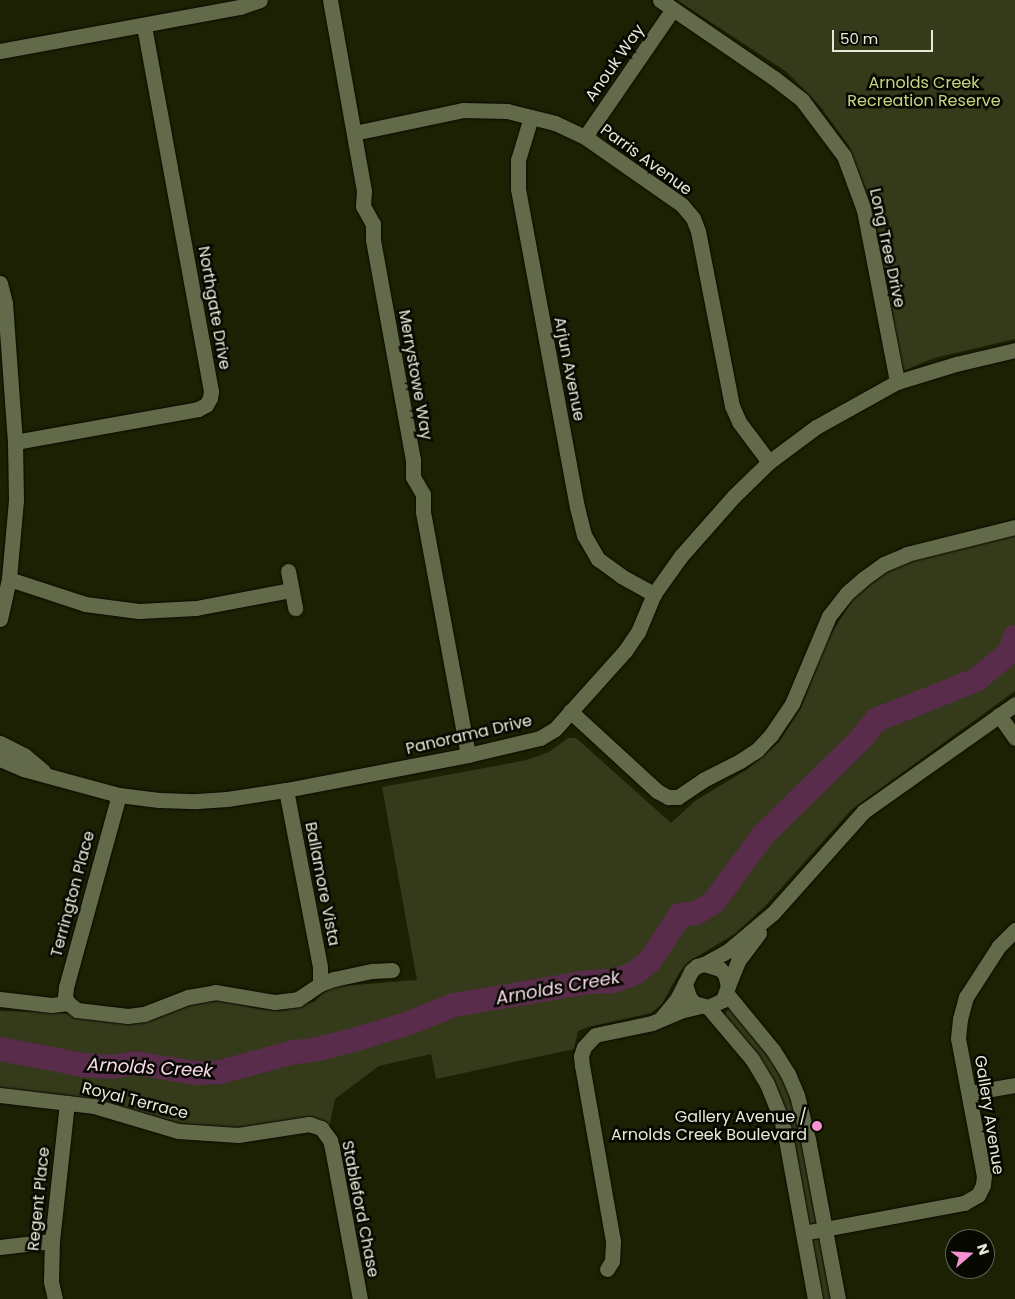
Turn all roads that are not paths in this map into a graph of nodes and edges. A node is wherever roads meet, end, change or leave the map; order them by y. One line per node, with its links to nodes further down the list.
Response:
1 (260, 0): 5 (street)
2 (330, 0): 8 (street, Merrystowe Way)
3 (660, 0): 4 (street, Long Tree Drive)
4 (673, 9): 9 (street, Anouk Way); 12 (street, Long Tree Drive)
5 (144, 25): 6 (street); 13 (street, Northgate Drive)
6 (0, 51)
7 (530, 117): 8 (street, Parris Avenue); 9 (street, Parris Avenue); 19 (street, Arjun Avenue)
8 (354, 133): 27 (street, Merrystowe Way)
9 (585, 137): 14 (street, Parris Avenue)
10 (0, 283): 13 (street)
11 (1015, 350): 12 (street, Panorama Drive)
12 (897, 382): 14 (street, Panorama Drive)
13 (15, 442): 17 (street)
14 (769, 462): 19 (street, Panorama Drive)
15 (1015, 526): 23 (street)
16 (288, 571): 18 (street)
17 (9, 579): 18 (street); 21 (street)
18 (291, 590): 20 (street)
19 (654, 594): 23 (street, Panorama Drive)
20 (295, 608)
21 (0, 619)
22 (1015, 704): 24 (street)
23 (570, 711): 27 (street, Panorama Drive)
24 (999, 715): 25 (street); 32 (street)
25 (1015, 738)
26 (0, 743): 29 (street, Panorama Drive)
27 (468, 755): 30 (street, Panorama Drive)
28 (0, 759): 29 (street, Panorama Drive)
29 (46, 774): 31 (street, Panorama Drive)
30 (286, 790): 31 (street, Panorama Drive); 36 (street, Ballamore Vista)
31 (119, 795): 40 (street, Terrington Place)
32 (773, 913): 34 (street); 38 (street)
33 (1015, 930): 44 (street, Gallery Avenue)
34 (704, 964): 37 (street); 38 (street)
35 (392, 970): 36 (street)
36 (320, 984): 40 (street)
37 (685, 984): 41 (street); 42 (street)
38 (728, 990): 41 (street); 48 (street)
39 (0, 999): 40 (street)
40 (68, 1003)
41 (704, 1007): 42 (street); 49 (street)
42 (657, 1021): 52 (street)
43 (1015, 1085): 44 (street)
44 (969, 1093): 48 (street, Gallery Avenue)
45 (0, 1095): 46 (street, Royal Terrace)
46 (67, 1103): 47 (street, Royal Terrace); 50 (street, Regent Place)
47 (321, 1128): 54 (street, Stableford Chase)
48 (825, 1229): 49 (street, Gallery Avenue); 56 (street)
49 (802, 1233): 55 (street)
50 (52, 1241): 51 (street); 53 (street, Regent Place)
51 (0, 1247)
52 (607, 1269)
53 (55, 1299)
54 (360, 1299)
55 (815, 1299)
56 (838, 1299)

